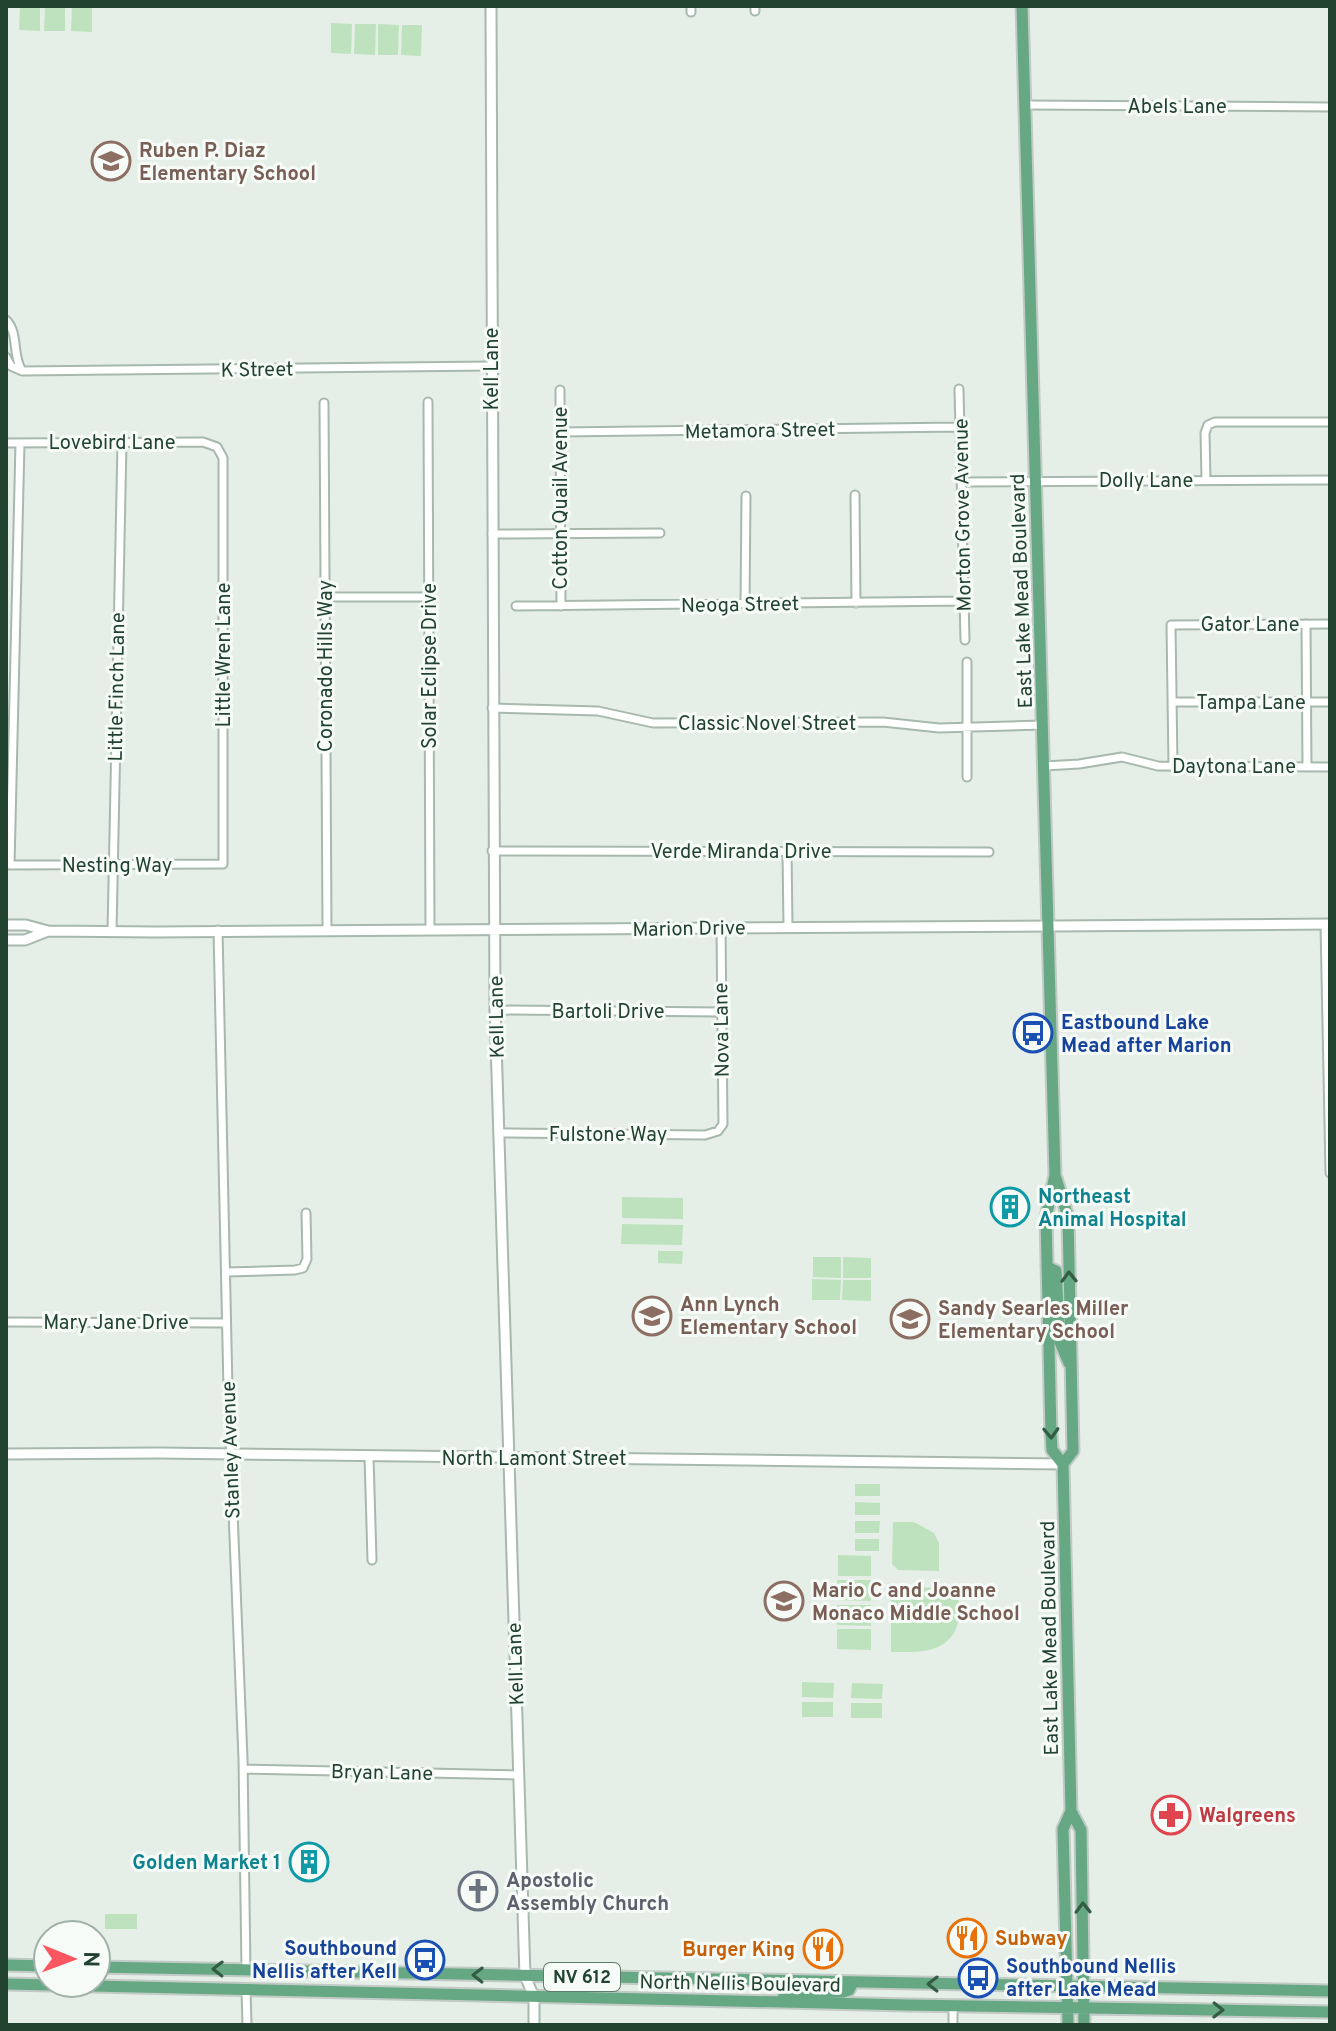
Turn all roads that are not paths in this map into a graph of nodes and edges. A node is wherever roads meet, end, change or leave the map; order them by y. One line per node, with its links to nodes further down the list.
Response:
1 (491, 6): 7 (street, Kell Lane)
2 (1022, 6): 3 (main road, East Lake Mead Boulevard)
3 (1025, 105): 4 (street, Abels Lane); 20 (main road, East Lake Mead Boulevard)
4 (1330, 107)
5 (6, 320): 8 (street)
6 (6, 357): 8 (street)
7 (491, 366): 8 (street, K Street); 27 (street, Kell Lane)
8 (22, 371)
9 (959, 389): 14 (street, Morton Grove Avenue)
10 (560, 390): 15 (street, Cotton Quail Avenue)
11 (428, 402): 30 (street, Solar Eclipse Drive)
12 (324, 403): 29 (street, Coronado Hills Way)
13 (1330, 422): 21 (street)
14 (959, 427): 15 (street, Metamora Street); 23 (street, Morton Grove Avenue)
15 (560, 432): 28 (street, Cotton Quail Avenue)
16 (122, 442): 18 (street, Lovebird Lane); 19 (street, Lovebird Lane); 55 (street, Little Finch Lane)
17 (6, 443): 18 (street, Lovebird Lane)
18 (20, 443): 55 (street, Nesting Way)
19 (217, 447): 54 (street, Little Wren Lane)
20 (1036, 480): 21 (street, Dolly Lane); 23 (street, Dolly Lane); 44 (main road, East Lake Mead Boulevard)
21 (1206, 480): 22 (street, Dolly Lane)
22 (1330, 480)
23 (962, 482): 31 (street, Morton Grove Avenue)
24 (855, 495): 32 (street)
25 (746, 496): 33 (street)
26 (660, 533): 28 (street)
27 (492, 534): 28 (street); 43 (street, Kell Lane)
28 (561, 535): 35 (street, Cotton Quail Avenue)
29 (325, 597): 30 (street); 61 (street, Coronado Hills Way)
30 (429, 597): 62 (street, Solar Eclipse Drive)
31 (964, 601): 32 (street, Neoga Street); 38 (street, Morton Grove Avenue)
32 (856, 603): 33 (street, Neoga Street)
33 (745, 604): 35 (street, Neoga Street)
34 (516, 606): 35 (street, Neoga Street)
35 (561, 606)
36 (1306, 624): 37 (street, Gator Lane); 40 (street, Gator Lane); 41 (street)
37 (1330, 624)
38 (965, 640)
39 (967, 662): 45 (street)
40 (1172, 702): 41 (street, Tampa Lane); 47 (street)
41 (1306, 702): 42 (street, Tampa Lane); 48 (street)
42 (1330, 702)
43 (492, 708): 45 (street, Classic Novel Street); 51 (street, Kell Lane)
44 (1043, 725): 45 (street, Classic Novel Street); 46 (main road, East Lake Mead Boulevard)
45 (967, 727): 50 (street)
46 (1044, 766): 47 (street, Daytona Lane); 58 (main road, East Lake Mead Boulevard)
47 (1173, 766): 48 (street, Daytona Lane)
48 (1307, 767): 49 (street, Daytona Lane)
49 (1330, 767)
50 (967, 777)
51 (492, 851): 52 (street, Verde Miranda Drive); 64 (street, Kell Lane)
52 (787, 851): 53 (street, Verde Miranda Drive); 59 (street)
53 (989, 852)
54 (223, 864): 55 (street, Nesting Way)
55 (112, 865): 66 (street, Little Finch Lane)
56 (1328, 924): 58 (street, Marion Drive); 72 (street)
57 (6, 925): 65 (street, Marion Drive)
58 (1049, 926): 59 (street, Marion Drive); 73 (main road, East Lake Mead Boulevard)
59 (788, 927): 60 (street, Marion Drive)
60 (721, 928): 64 (street, Marion Drive); 69 (street, Nova Lane)
61 (327, 929): 62 (street, Marion Drive); 63 (street, Marion Drive)
62 (430, 929): 64 (street, Marion Drive)
63 (218, 930): 66 (street, Marion Drive); 76 (street, Stanley Avenue)
64 (494, 930): 68 (street, Kell Lane)
65 (48, 931): 66 (street, Marion Drive); 67 (street, Marion Drive)
66 (112, 932)
67 (6, 940)
68 (495, 1010): 69 (street, Bartoli Drive); 71 (street, Kell Lane)
69 (721, 1012): 70 (street, Nova Lane)
70 (718, 1131): 71 (street, Fulstone Way)
71 (499, 1133): 83 (street, Kell Lane)
72 (1330, 1173)
73 (1055, 1175): 75 (main road, East Lake Mead Boulevard); 79 (main road, East Lake Mead Boulevard, one-way to 73)
74 (306, 1213): 76 (street)
75 (1047, 1267): 79 (main road); 84 (main road, East Lake Mead Boulevard, one-way to 84)
76 (226, 1272): 78 (street, Stanley Avenue)
77 (6, 1322): 78 (street, Mary Jane Drive)
78 (226, 1323): 81 (street, Stanley Avenue)
79 (1071, 1367): 84 (main road, East Lake Mead Boulevard)
80 (6, 1454): 81 (street, North Lamont Street)
81 (231, 1454): 82 (street, North Lamont Street); 86 (street, Stanley Avenue)
82 (369, 1456): 83 (street, North Lamont Street); 85 (street)
83 (509, 1459): 84 (street, North Lamont Street); 87 (street, Kell Lane)
84 (1063, 1464): 88 (main road, East Lake Mead Boulevard)
85 (372, 1560)
86 (244, 1769): 87 (street, Bryan Lane); 92 (street, Stanley Avenue)
87 (519, 1775): 93 (street, Kell Lane)
88 (1071, 1811): 96 (main road, East Lake Mead Boulevard, one-way to 88); 97 (main road, East Lake Mead Boulevard)
89 (6, 1965): 90 (main road)
90 (32, 1966)
91 (112, 1967): 92 (main road, North Nellis Boulevard / NV 612, one-way to 91)
92 (246, 1970): 93 (main road, North Nellis Boulevard / NV 612, one-way to 92)
93 (525, 1976): 94 (main road, North Nellis Boulevard / NV 612); 100 (street, Kell Lane)
94 (853, 1982): 97 (main road, North Nellis Boulevard / NV 612, one-way to 94); 101 (main road)
95 (6, 1984): 98 (main road, North Nellis Boulevard / NV 612)
96 (1085, 1986): 97 (main road, North Nellis Boulevard / NV 612); 99 (main road, North Nellis Boulevard / NV 612); 104 (main road, East Lake Mead Boulevard)
97 (1067, 1987): 103 (main road, East Lake Mead Boulevard)
98 (246, 1989): 100 (main road, North Nellis Boulevard / NV 612); 106 (street)
99 (1330, 1991)
100 (534, 1997): 101 (main road, North Nellis Boulevard / NV 612); 107 (street, Kell Lane)
101 (770, 2001): 102 (main road, North Nellis Boulevard / NV 612)
102 (953, 2006): 103 (main road, North Nellis Boulevard / NV 612); 108 (street)
103 (1068, 2008): 104 (main road, North Nellis Boulevard / NV 612); 109 (main road, East Lake Mead Boulevard)
104 (1085, 2009): 105 (main road, North Nellis Boulevard / NV 612, one-way to 105); 110 (main road, East Lake Mead Boulevard)
105 (1330, 2012)
106 (247, 2025)
107 (534, 2025)
108 (953, 2025)
109 (1068, 2025)
110 (1084, 2025)

